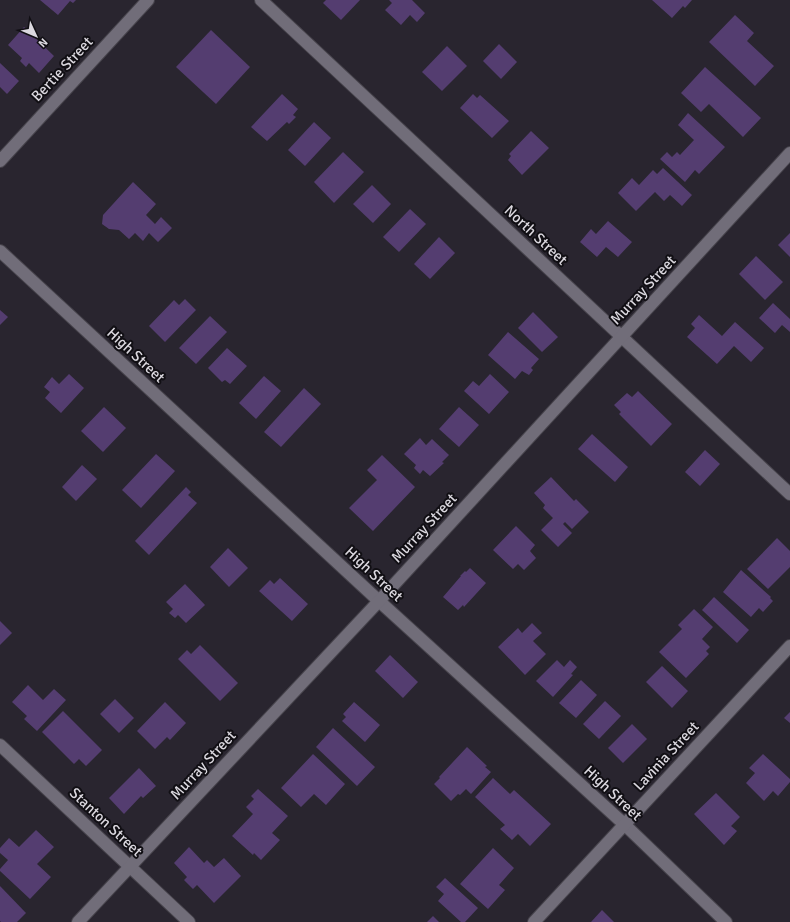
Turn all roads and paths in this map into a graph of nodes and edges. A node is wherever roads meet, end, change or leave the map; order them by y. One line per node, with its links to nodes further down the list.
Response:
1 (148, 0): 4 (street, Bertie Street)
2 (261, 0): 6 (street, North Street)
3 (790, 154): 6 (street, Murray Street)
4 (0, 160)
5 (0, 251): 8 (street, High Street)
6 (621, 337): 7 (street, North Street); 8 (street, Murray Street)
7 (790, 494)
8 (379, 601): 11 (street, High Street); 12 (street, Murray Street)
9 (790, 646): 11 (street, Lavinia Street)
10 (0, 745): 12 (street, Stanton Street)
11 (624, 824): 15 (street, Lavinia Street); 16 (street, High Street)
12 (130, 867): 13 (street, Murray Street); 14 (street, Stanton Street)
13 (78, 922)
14 (189, 922)
15 (534, 922)
16 (726, 922)

